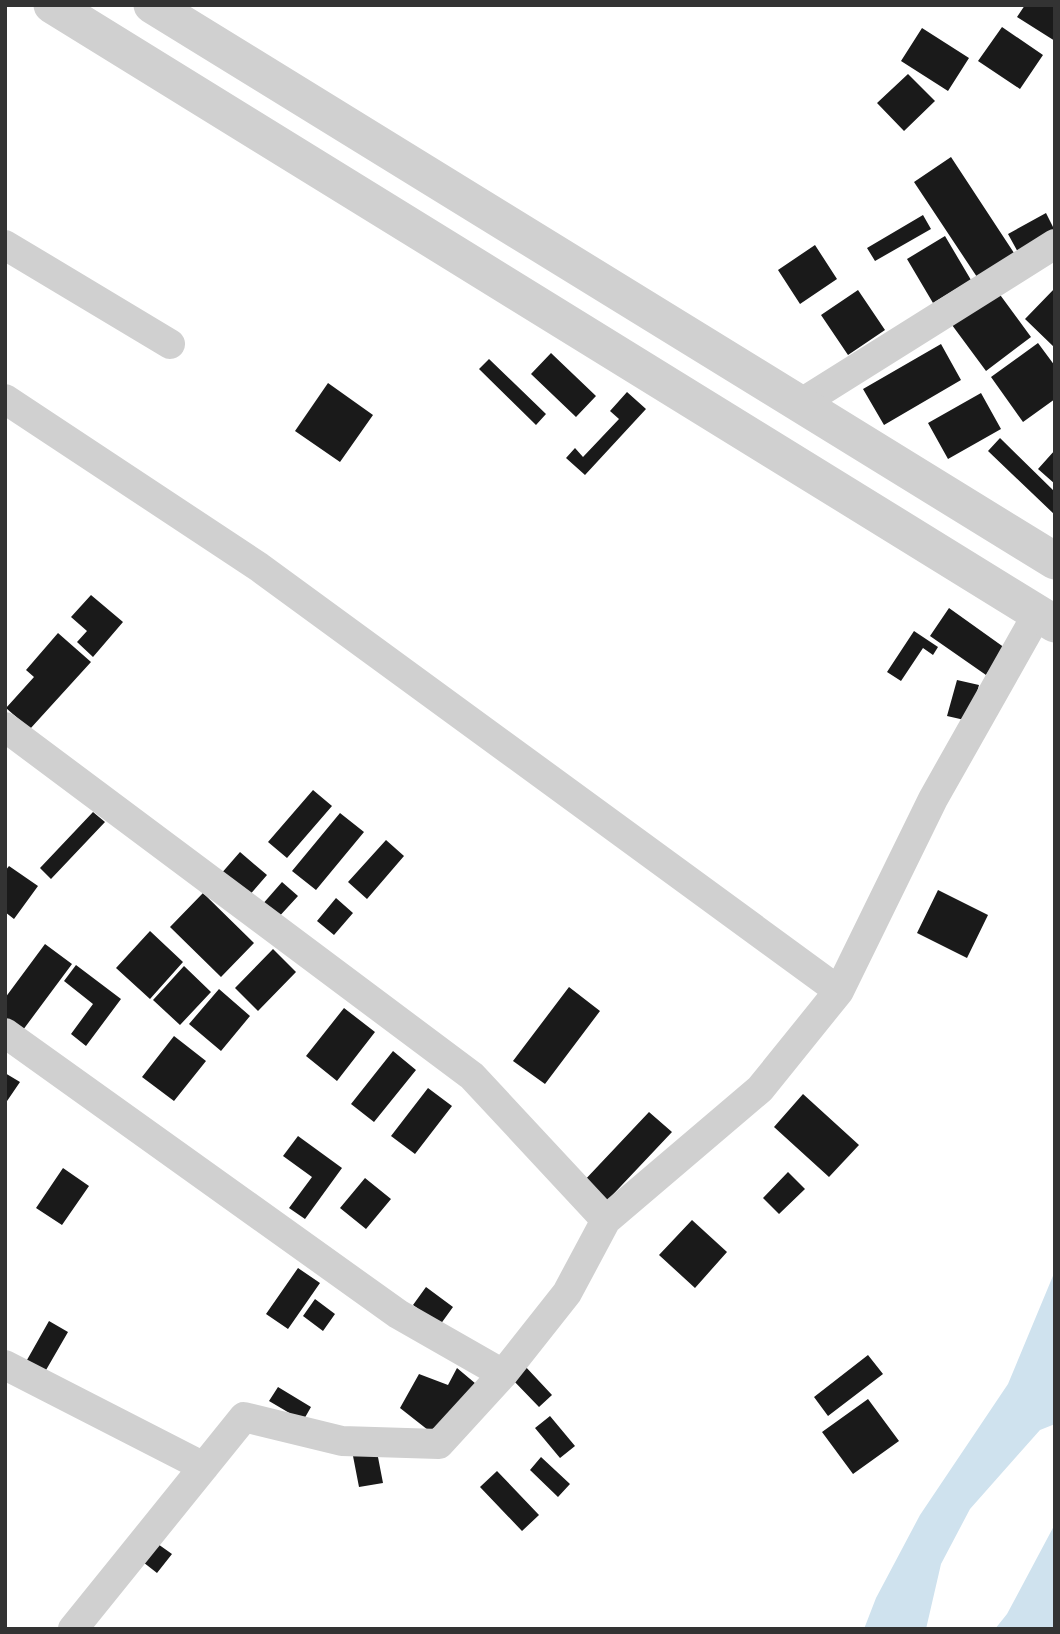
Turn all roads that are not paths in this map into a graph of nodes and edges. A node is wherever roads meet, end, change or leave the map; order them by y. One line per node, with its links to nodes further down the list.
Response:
1 (52, 5): 6 (street)
2 (152, 5): 5 (street)
3 (1055, 244): 9 (street)
4 (5, 245): 7 (street)
5 (596, 279): 6 (street); 9 (street)
6 (568, 324): 11 (street)
7 (170, 344)
8 (5, 400): 13 (street)
9 (800, 404): 10 (street)
10 (1055, 561)
11 (1046, 618): 13 (street)
12 (5, 727): 15 (street)
13 (839, 990): 15 (street)
14 (5, 1033): 17 (street)
15 (606, 1220): 17 (street)
16 (5, 1366): 18 (street)
17 (503, 1374): 18 (street)
18 (204, 1467): 19 (street)
19 (73, 1629)

